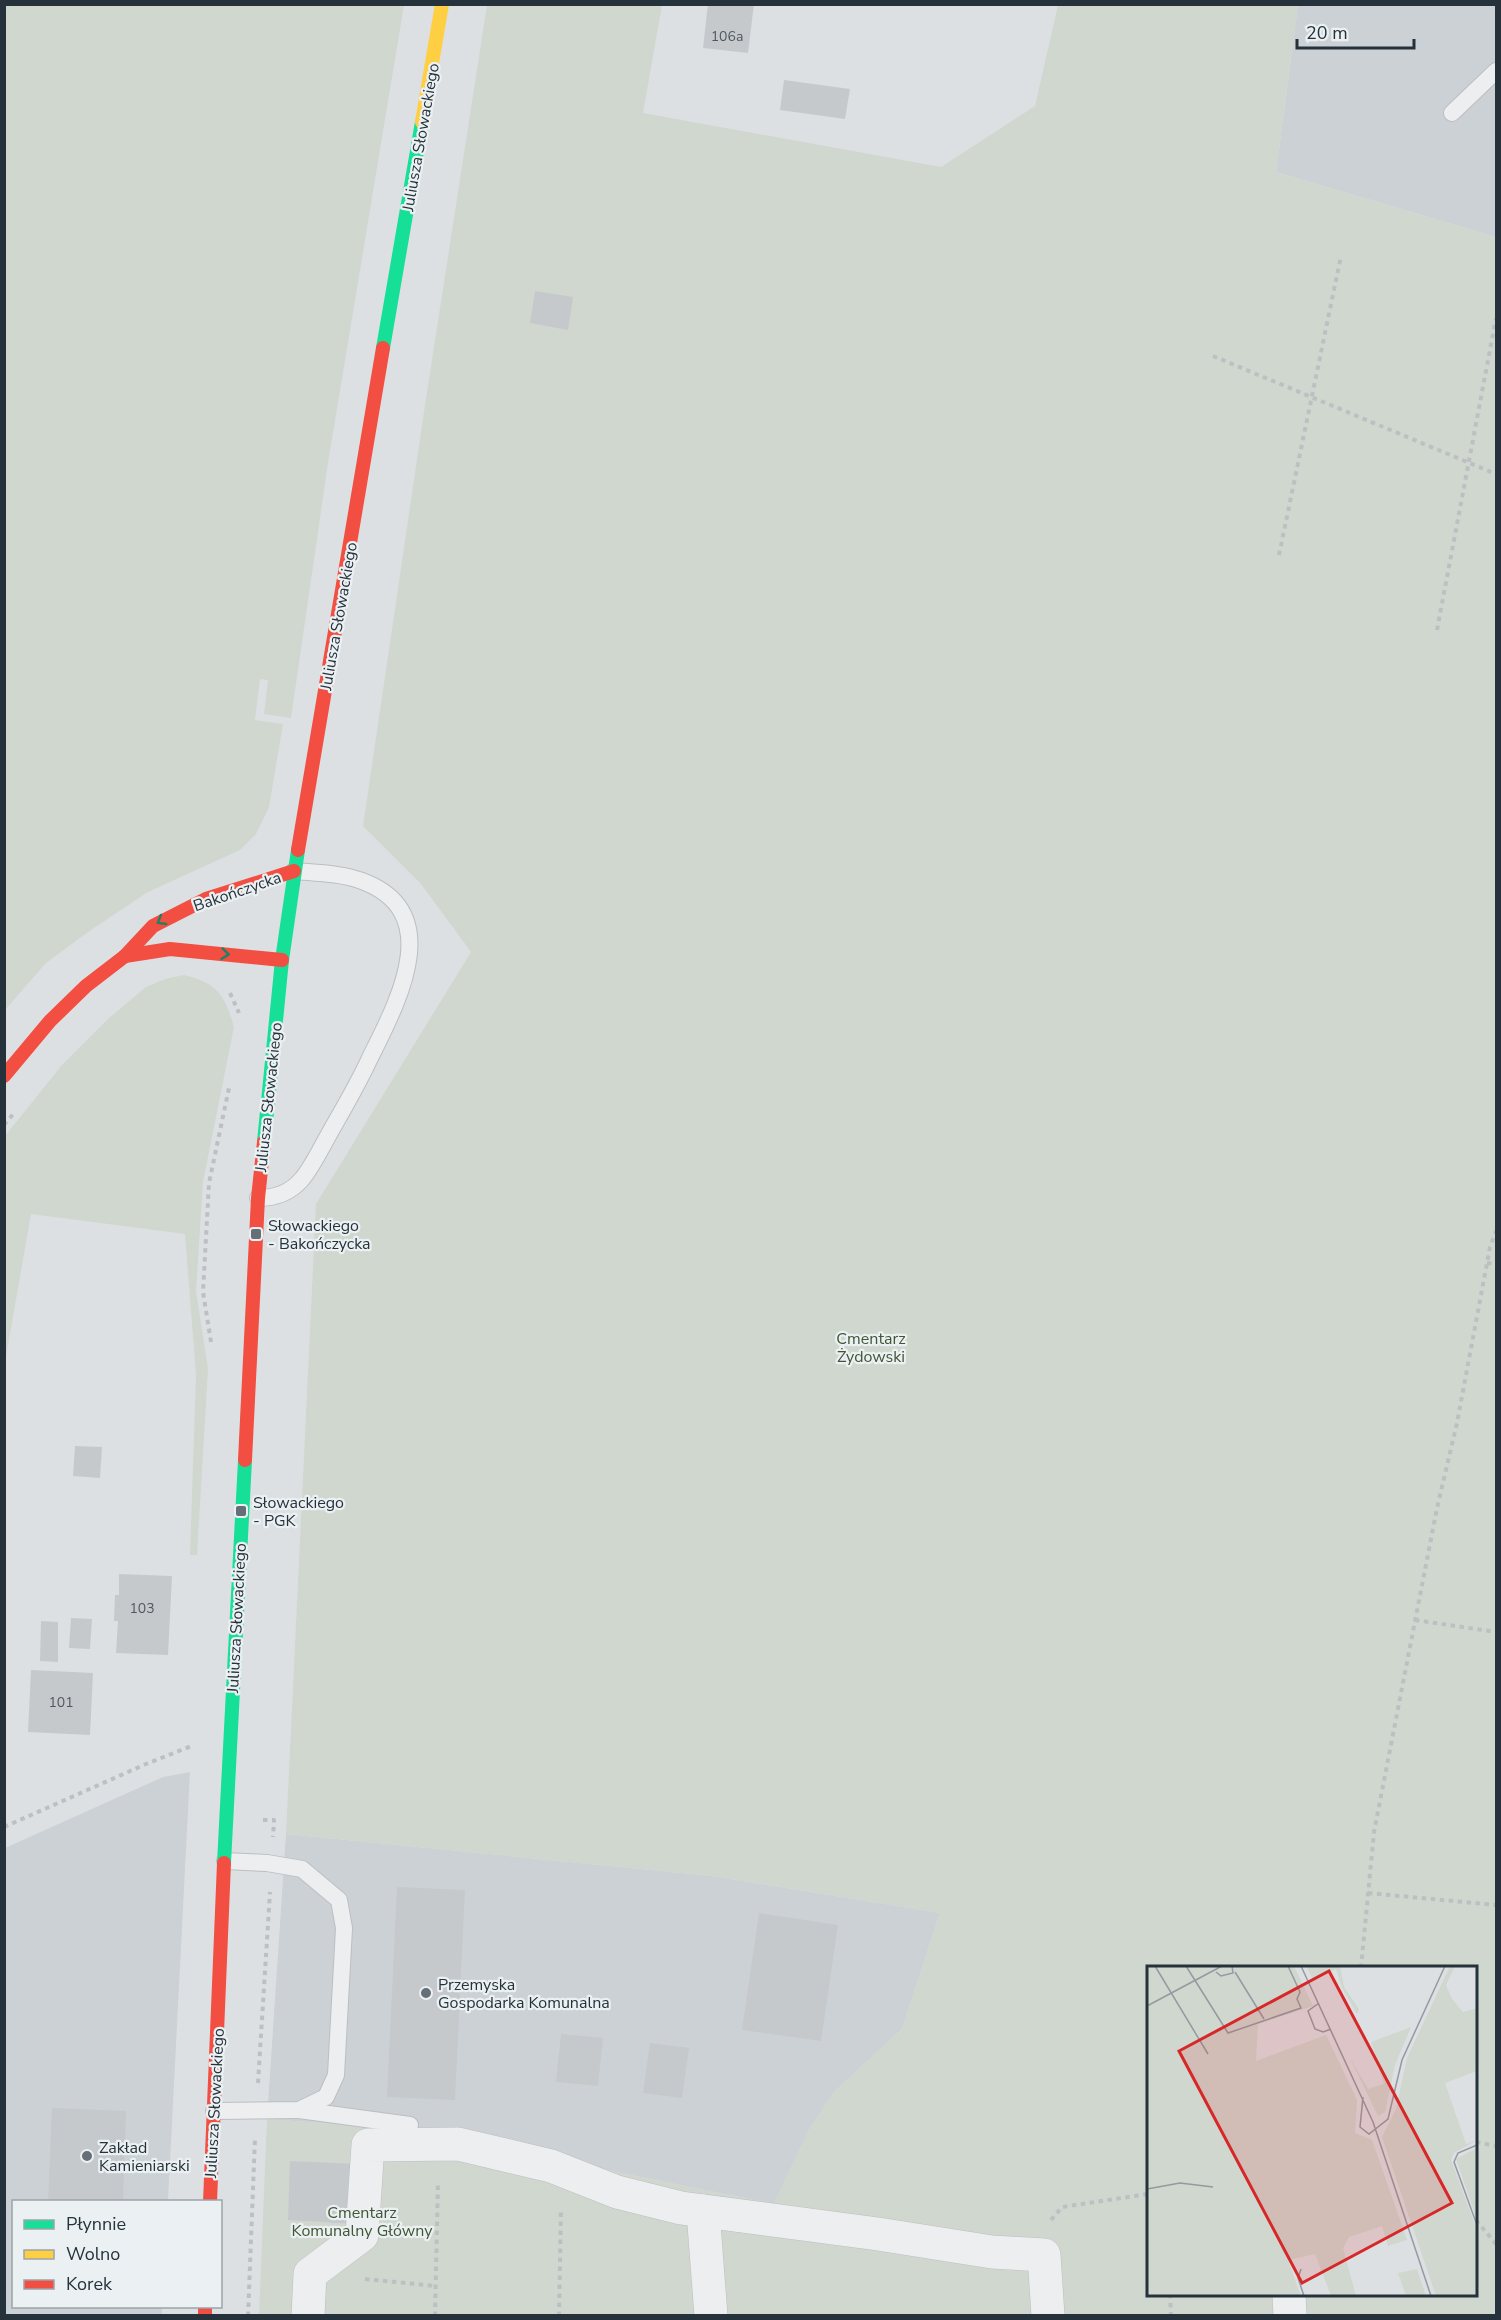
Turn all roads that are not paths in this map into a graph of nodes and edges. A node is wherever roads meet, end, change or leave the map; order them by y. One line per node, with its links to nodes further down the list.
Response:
1 (442, 4): 4 (street, Juliusza Słowackiego)
2 (1497, 71): 3 (lane)
3 (1452, 113)
4 (294, 871): 5 (street, Bakończycka, one-way to 5); 6 (street, Juliusza Słowackiego); 8 (lane)
5 (125, 956): 6 (street, Bakończycka, one-way to 6); 7 (street, Bakończycka)
6 (282, 960): 8 (street, Juliusza Słowackiego)
7 (4, 1076)
8 (258, 1198): 9 (street, Juliusza Słowackiego)
9 (225, 1861): 10 (lane); 11 (street, Juliusza Słowackiego)
10 (299, 2110): 11 (lane); 12 (lane)
11 (214, 2111): 13 (street, Juliusza Słowackiego)
12 (410, 2125)
13 (210, 2200)
14 (703, 2211): 16 (street); 17 (street); 18 (street)
15 (1289, 2296): 19 (street)
16 (308, 2316)
17 (711, 2316)
18 (1048, 2316)
19 (1290, 2316)

